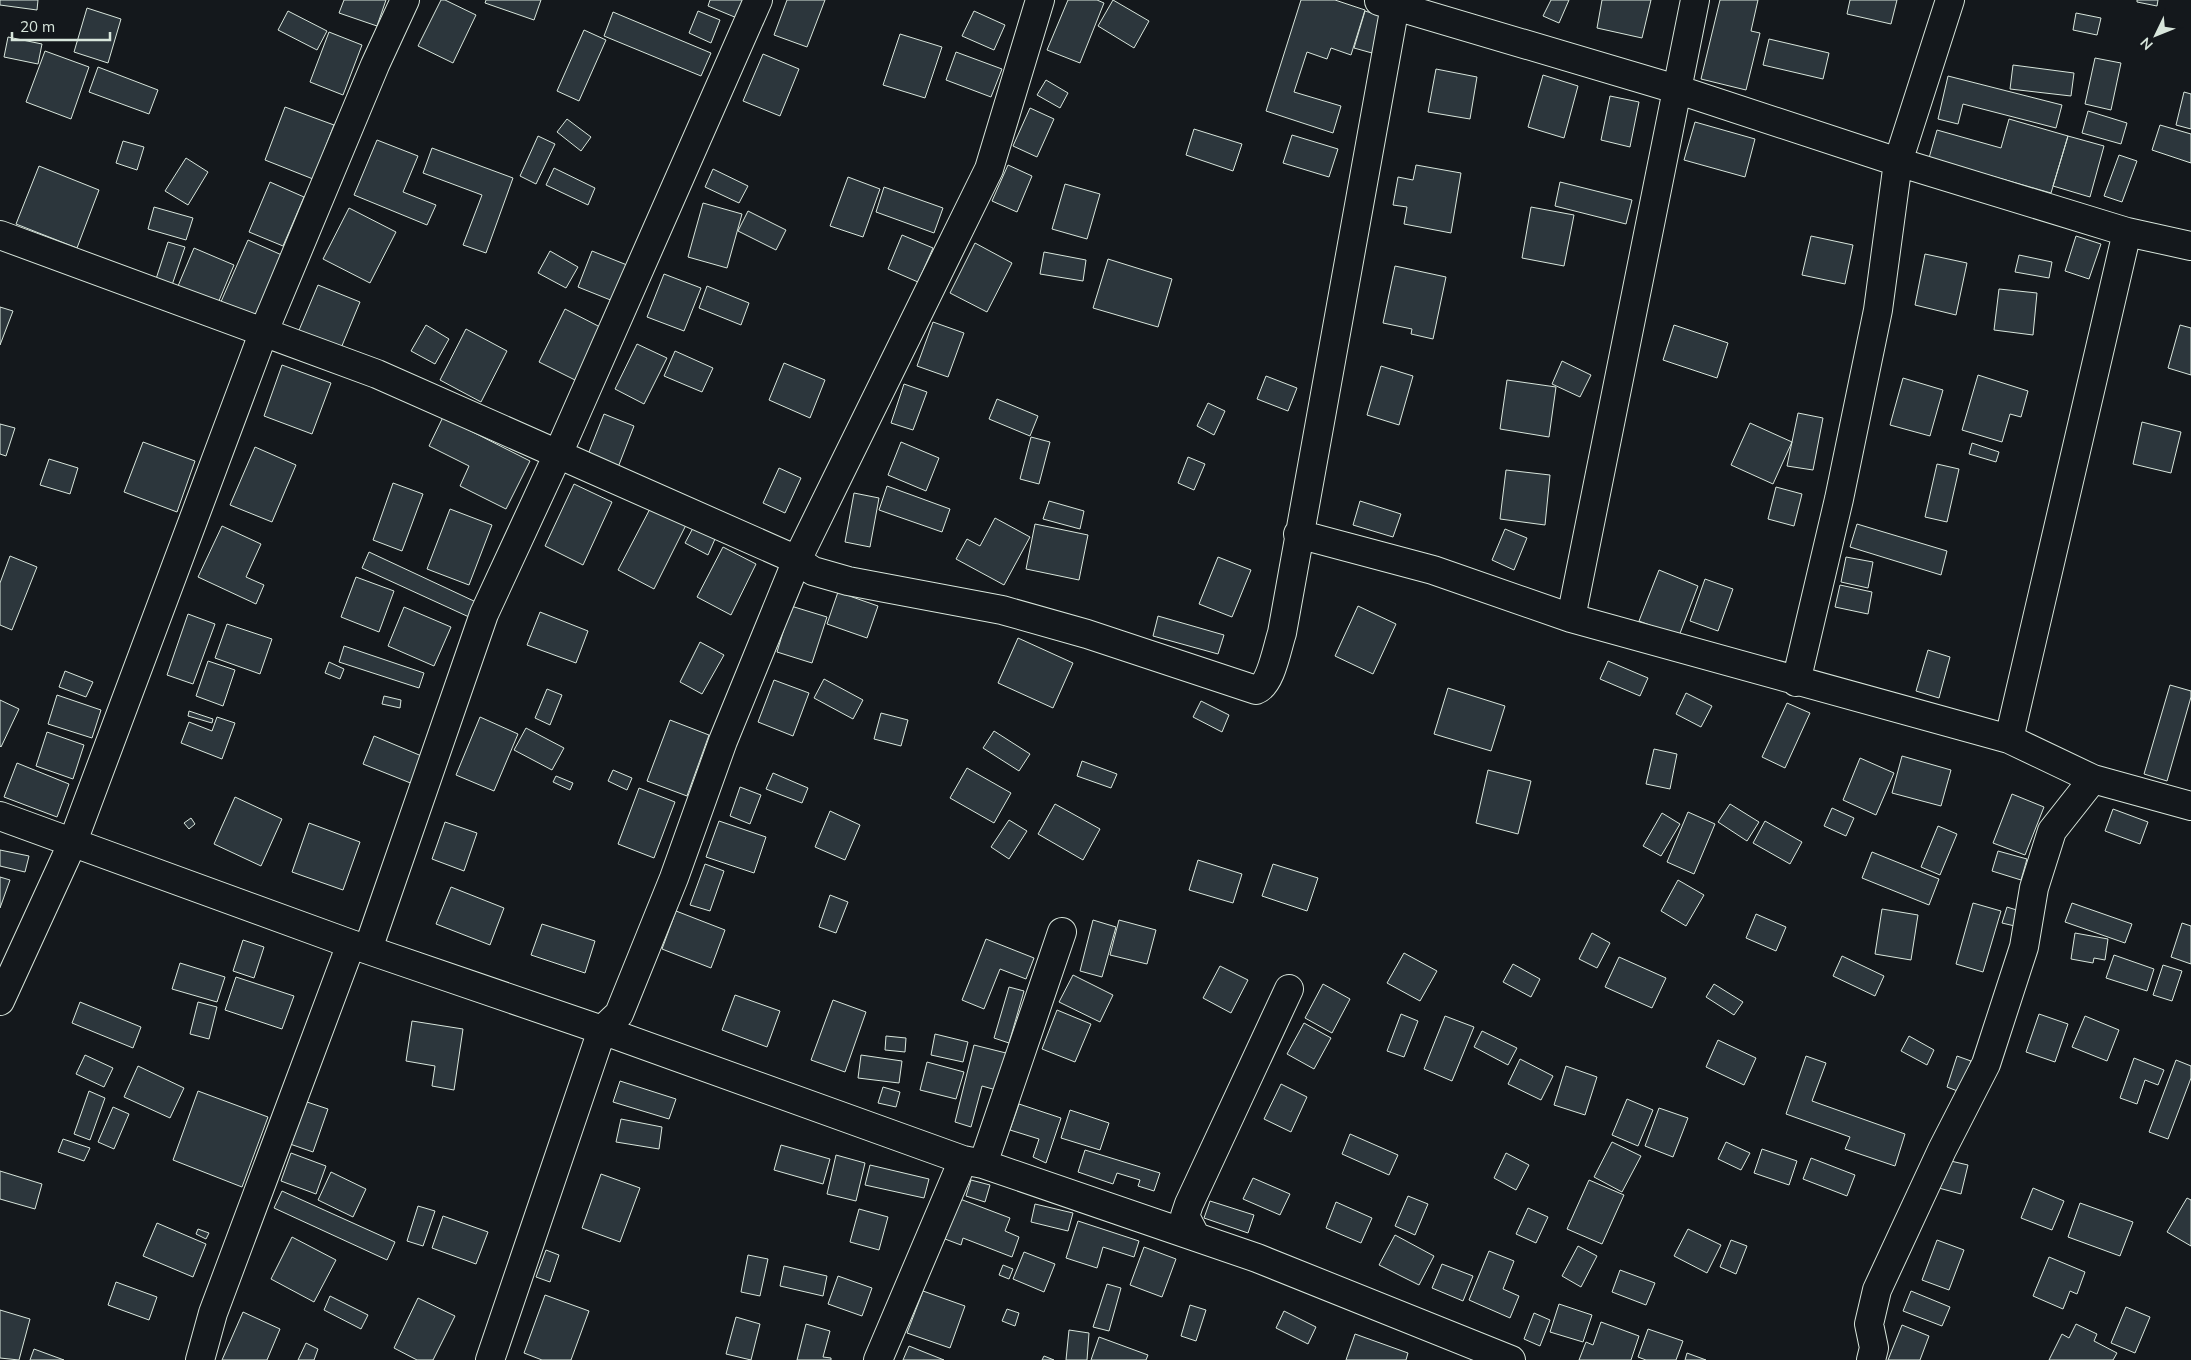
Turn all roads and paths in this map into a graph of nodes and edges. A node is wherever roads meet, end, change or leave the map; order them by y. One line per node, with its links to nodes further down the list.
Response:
1 (406, 0): 12 (street)
2 (758, 0): 13 (street)
3 (1040, 0): 15 (street)
4 (1696, 0): 7 (street)
5 (1950, 0): 8 (street)
6 (1389, 2): 7 (street); 14 (street)
7 (1676, 89): 8 (street); 16 (street)
8 (1898, 162): 9 (street); 17 (street)
9 (2126, 232): 11 (street); 18 (street)
10 (0, 236): 12 (street)
11 (2191, 246)
12 (264, 331): 13 (street); 22 (street)
13 (558, 454): 15 (street); 24 (street)
14 (1298, 534): 15 (street); 16 (street)
15 (797, 560): 27 (street)
16 (1571, 618): 17 (street)
17 (1796, 682): 18 (street)
18 (2009, 739): 19 (street)
19 (2093, 779): 20 (street); 34 (street)
20 (2191, 806)
21 (0, 816): 22 (street)
22 (72, 844): 24 (street); 26 (street)
23 (1062, 932): 28 (street)
24 (360, 947): 27 (street); 30 (street)
25 (1289, 989): 29 (street)
26 (0, 1001)
27 (602, 1030): 28 (street); 31 (street)
28 (973, 1162): 29 (street); 32 (street)
29 (1196, 1237): 33 (street)
30 (200, 1360)
31 (490, 1360)
32 (878, 1360)
33 (1511, 1360)
34 (1871, 1360)

